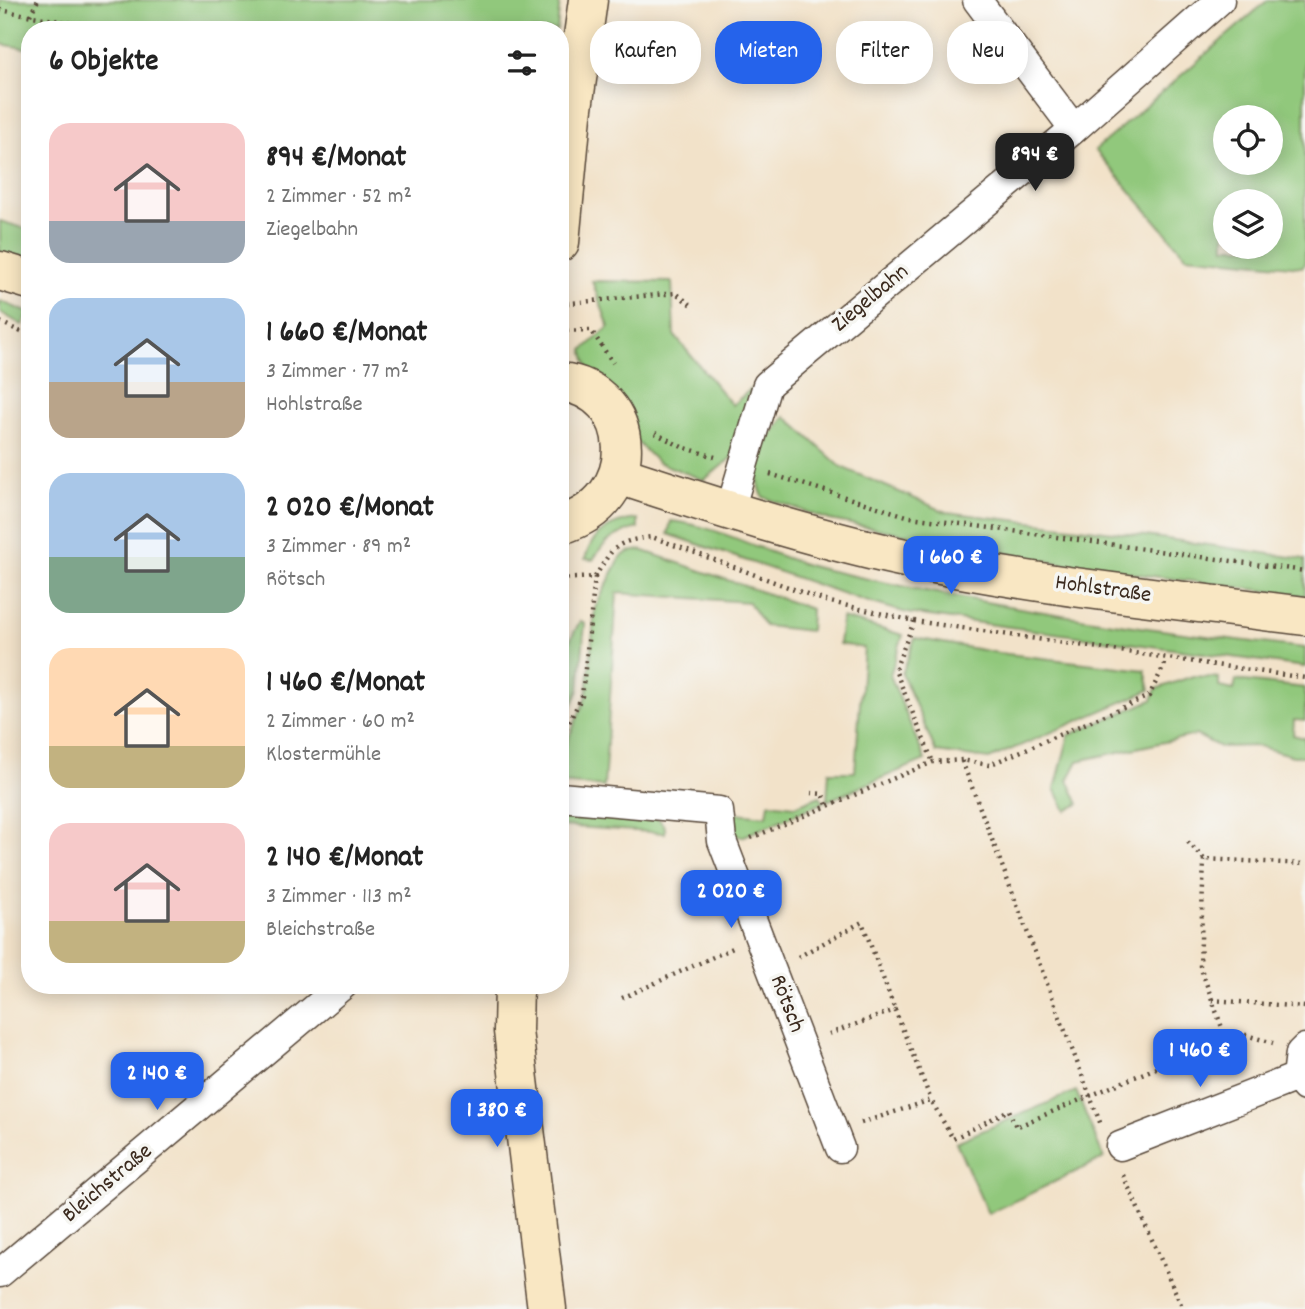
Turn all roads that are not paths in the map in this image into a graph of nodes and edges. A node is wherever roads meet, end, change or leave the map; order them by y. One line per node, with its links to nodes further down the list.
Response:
1 (588, 0): 5 (main road)
2 (977, 0): 4 (street)
3 (1220, 0): 4 (street, Ziegelbahn)
4 (1074, 129): 10 (street, Ziegelbahn)
5 (569, 147)
6 (0, 271): 7 (main road)
7 (21, 277)
8 (569, 385): 9 (main road)
9 (619, 475): 10 (main road, Hohlstraße); 11 (main road)
10 (730, 510): 12 (main road, Hohlstraße)
11 (569, 523)
12 (1305, 616)
13 (569, 798): 18 (street, Rötsch)
14 (332, 994): 19 (street, Bleichstraße)
15 (513, 994): 20 (main road)
16 (1302, 1066): 17 (street)
17 (1111, 1137)
18 (837, 1140)
19 (0, 1273)
20 (547, 1309)

